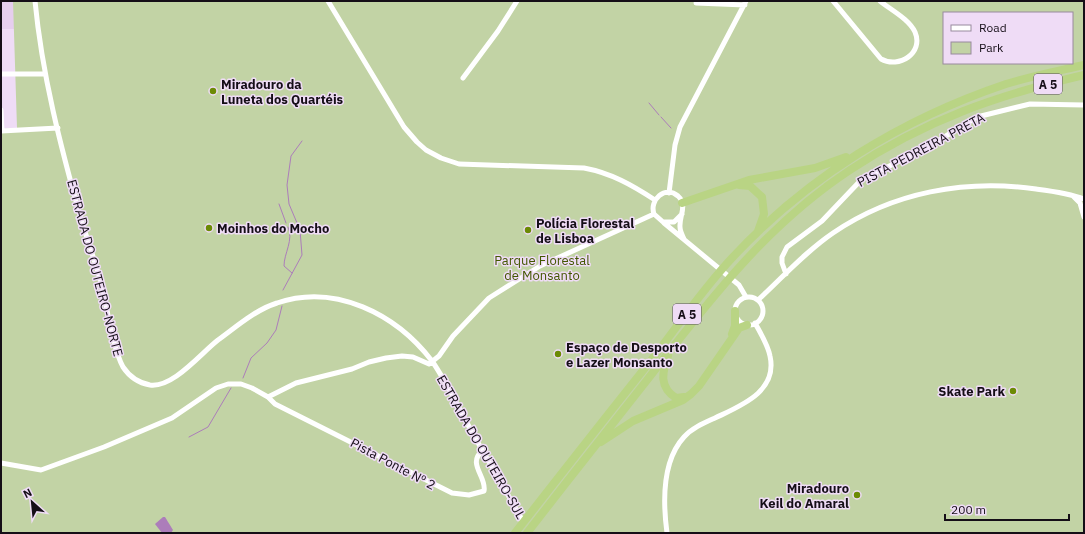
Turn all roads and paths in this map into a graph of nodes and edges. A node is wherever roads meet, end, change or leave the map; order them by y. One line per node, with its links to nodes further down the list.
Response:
1 (35, 1): 10 (street, ESTRADA DO OUTEIRO-NORTE)
2 (328, 1): 22 (street)
3 (517, 1): 12 (street)
4 (833, 1): 5 (street)
5 (880, 1)
6 (696, 3): 7 (street)
7 (746, 3): 19 (street)
8 (1084, 65): 17 (highway, A 5)
9 (1, 74): 10 (street)
10 (45, 74): 15 (street, ESTRADA DO OUTEIRO-NORTE)
11 (1084, 75): 35 (highway, A 5)
12 (463, 78)
13 (1084, 105): 30 (street, PISTA PEDREIRA PRETA)
14 (1, 110): 16 (street)
15 (58, 128): 16 (street); 36 (street, ESTRADA DO OUTEIRO-NORTE)
16 (1, 131)
17 (867, 148): 18 (highway); 28 (highway, A 5)
18 (732, 186): 23 (highway); 28 (highway)
19 (669, 193): 22 (street); 23 (street)
20 (1071, 195): 21 (street); 24 (street); 30 (street)
21 (1084, 199)
22 (655, 200): 25 (street)
23 (682, 203): 26 (street)
24 (1084, 212)
25 (654, 214): 27 (street); 36 (street)
26 (682, 214): 27 (street); 29 (street)
27 (660, 221): 29 (street)
28 (757, 233): 41 (highway, A 5)
29 (684, 239): 31 (street)
30 (786, 274): 32 (street)
31 (746, 297): 32 (street); 33 (street)
32 (758, 300): 34 (street)
33 (735, 311): 34 (street); 35 (highway)
34 (751, 324): 38 (highway); 43 (street)
35 (670, 351): 38 (highway, A 5)
36 (432, 362): 37 (street); 39 (street, ESTRADA DO OUTEIRO-SUL)
37 (268, 397): 39 (street, Pista Ponte Nº 2); 40 (street)
38 (596, 446): 42 (highway, A 5)
39 (482, 451): 42 (street, ESTRADA DO OUTEIRO-SUL)
40 (1, 463)
41 (515, 533)
42 (528, 533)
43 (667, 533)

